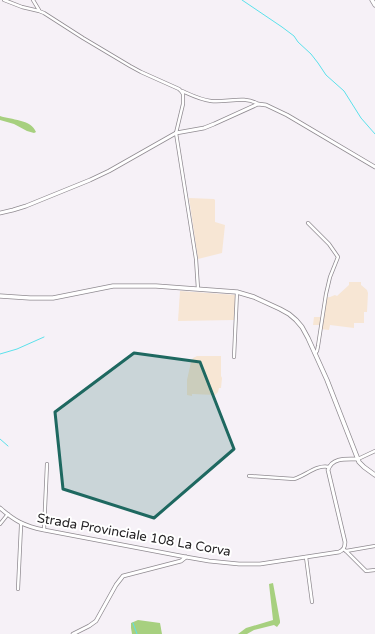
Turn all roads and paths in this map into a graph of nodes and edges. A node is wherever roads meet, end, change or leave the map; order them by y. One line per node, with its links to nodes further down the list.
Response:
1 (4, 0): 5 (street)
2 (33, 0): 5 (street)
3 (372, 0): 4 (main road)
4 (375, 5)
5 (39, 11): 6 (street)
6 (181, 91): 7 (street); 8 (street)
7 (258, 104): 8 (street); 9 (street)
8 (176, 133): 10 (street); 12 (street)
9 (375, 167)
10 (0, 213)
11 (308, 223): 15 (street)
12 (198, 289): 13 (main road); 14 (main road)
13 (238, 292): 15 (main road); 16 (street)
14 (0, 296)
15 (315, 353): 18 (main road)
16 (234, 357)
17 (375, 452): 18 (street)
18 (358, 458): 20 (street); 21 (main road)
19 (47, 464): 27 (street)
20 (329, 467): 22 (street); 29 (street)
21 (375, 475)
22 (249, 476)
23 (0, 508): 24 (street, Strada Provinciale 108 La Corva)
24 (8, 514): 25 (street, Strada Provinciale 108 La Corva); 26 (street)
25 (21, 523): 27 (street, Strada Provinciale 108 La Corva); 33 (street)
26 (0, 524)
27 (44, 530): 30 (street, Strada Provinciale 108 La Corva)
28 (375, 546): 29 (street)
29 (345, 550): 31 (street, Strada Provinciale 108 La Corva); 32 (street)
30 (186, 557): 31 (street, Strada Provinciale 108 La Corva); 35 (street)
31 (306, 557): 34 (street)
32 (375, 570)
33 (18, 589)
34 (312, 602)
35 (73, 634)

